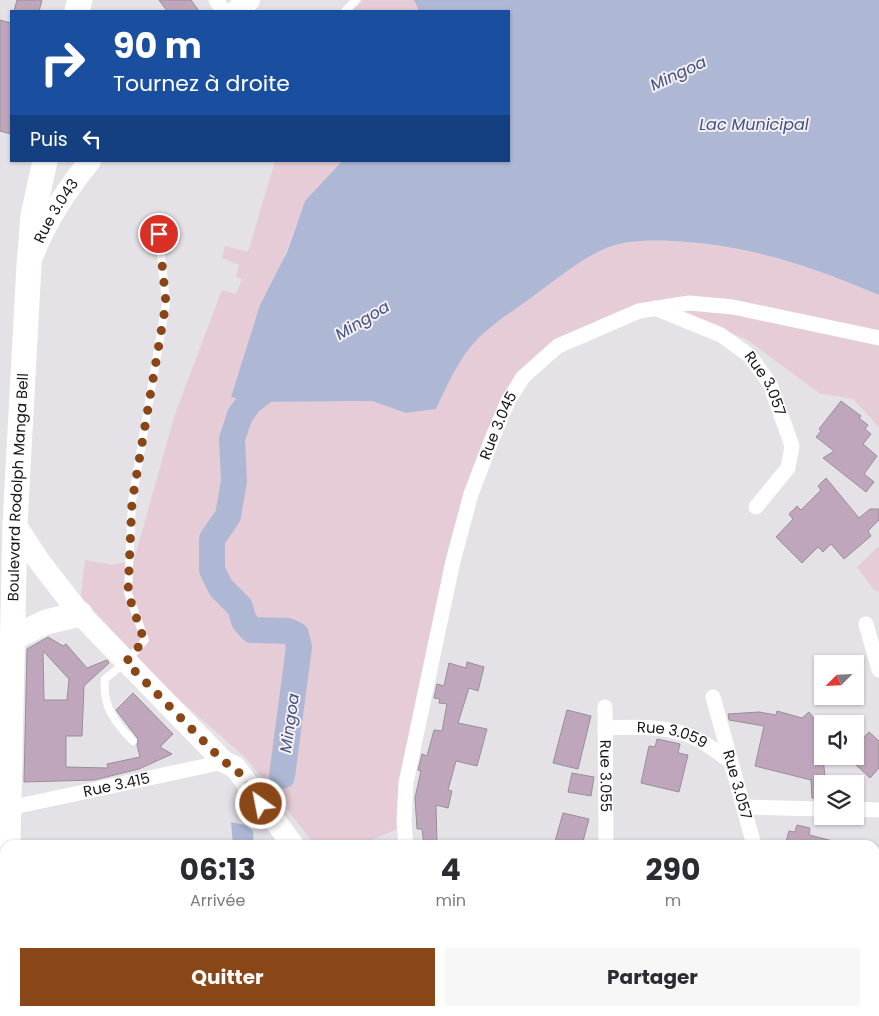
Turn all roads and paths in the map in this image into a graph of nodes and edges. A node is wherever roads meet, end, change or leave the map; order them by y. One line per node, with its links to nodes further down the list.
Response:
1 (249, 0): 3 (main road)
2 (356, 0): 4 (lane)
3 (237, 10)
4 (346, 10)
5 (45, 162): 8 (main road, Boulevard Rodolph Manga Bell)
6 (89, 162): 8 (main road, Rue 3.043)
7 (159, 234): 16 (lane)
8 (29, 264): 12 (main road, Boulevard Rodolph Manga Bell)
9 (654, 308): 10 (street, Rue 3.045); 11 (street, Rue 3.057); 31 (street, Rue 3.045)
10 (879, 338)
11 (756, 507)
12 (8, 524): 13 (main road); 15 (main road, Boulevard Rodolph Manga Bell)
13 (80, 614): 15 (main road); 16 (main road)
14 (866, 624): 17 (street)
15 (11, 648): 25 (main road, Boulevard Rodolph Manga Bell)
16 (126, 662): 21 (lane); 22 (main road)
17 (879, 670)
18 (713, 697): 23 (street, Rue 3.057)
19 (605, 707): 20 (street, Rue 3.055)
20 (606, 728): 23 (street, Rue 3.059); 32 (street, Rue 3.055)
21 (133, 741)
22 (224, 762): 25 (street, Rue 3.415); 30 (main road)
23 (732, 762): 24 (street, Rue 3.057)
24 (744, 807): 26 (street); 33 (street, Rue 3.057)
25 (10, 808): 29 (main road, Boulevard Rodolph Manga Bell)
26 (814, 809)
27 (864, 810): 28 (street)
28 (879, 810)
29 (8, 840)
30 (289, 840)
31 (406, 840)
32 (606, 840)
33 (753, 840)

